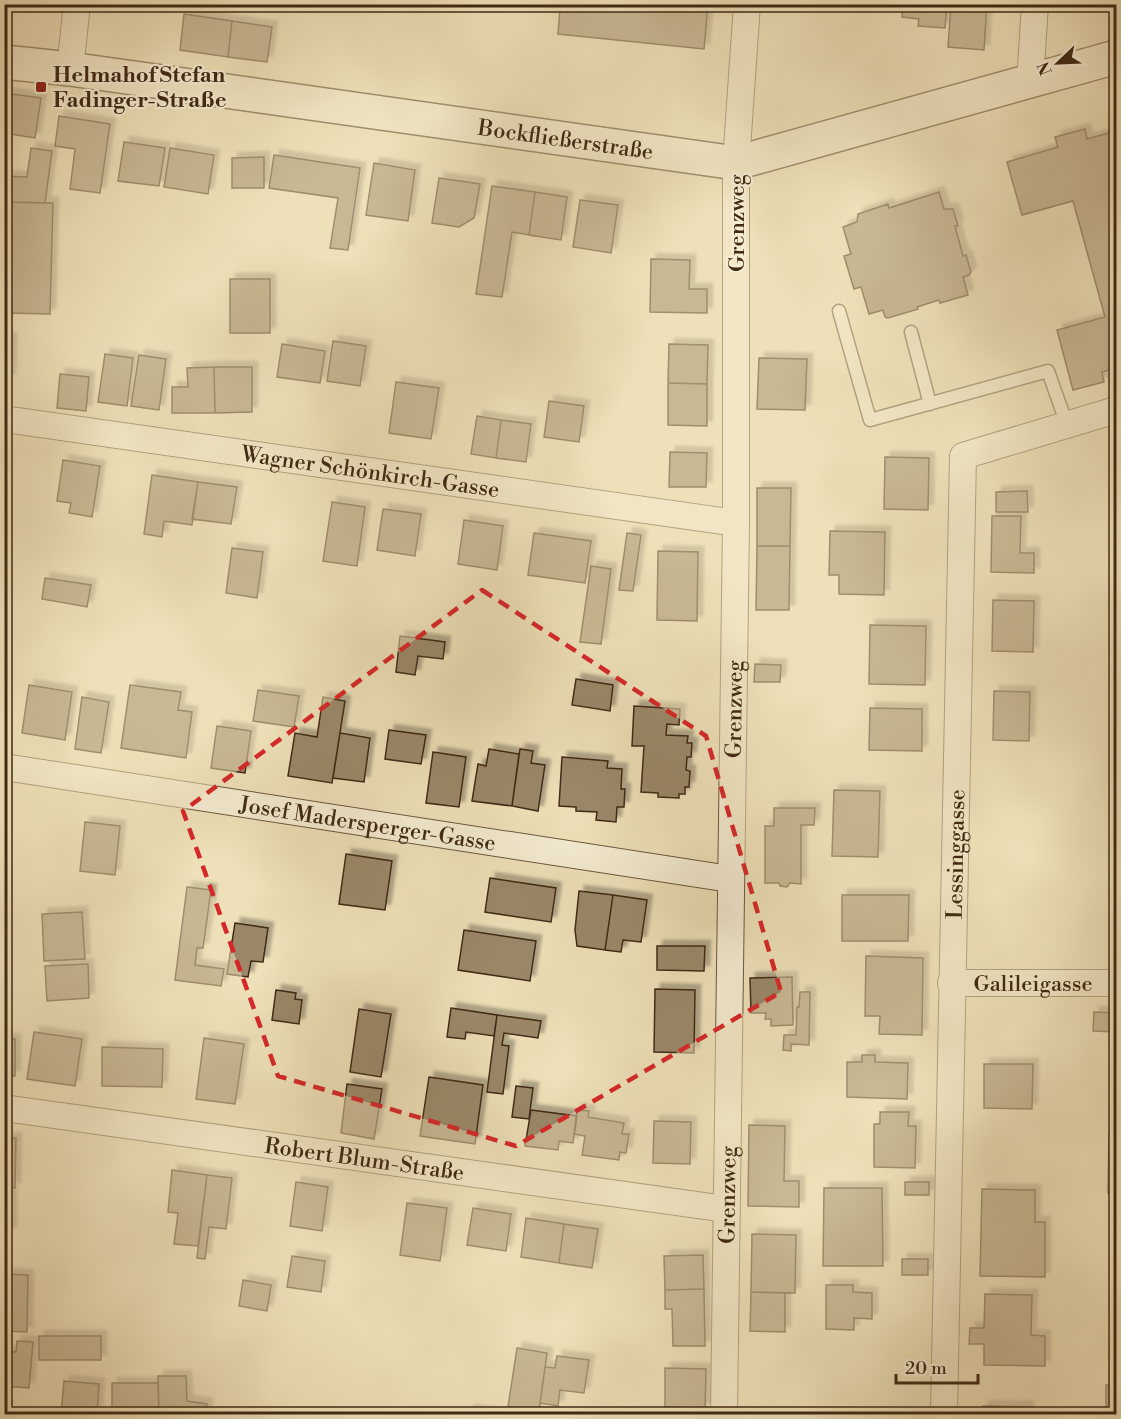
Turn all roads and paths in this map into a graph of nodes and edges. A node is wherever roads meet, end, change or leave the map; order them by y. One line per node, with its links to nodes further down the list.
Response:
1 (77, 4): 6 (street)
2 (747, 4): 8 (street, Grenzweg)
3 (1035, 4): 7 (street)
4 (1116, 57): 7 (main road, Bockfließerstraße)
5 (4, 62): 6 (main road, Bockfließerstraße)
6 (70, 69): 8 (main road, Bockfließerstraße)
7 (1030, 83): 8 (main road, Bockfließerstraße)
8 (736, 163): 15 (street, Grenzweg)
9 (838, 311): 11 (lane)
10 (911, 333): 11 (lane)
11 (930, 404): 14 (lane)
12 (1116, 410): 14 (street, Lessinggasse)
13 (4, 419): 15 (street, Wagner Schönkirch-Gasse)
14 (1067, 425): 18 (street, Lessinggasse)
15 (736, 524): 17 (street, Grenzweg)
16 (4, 767): 17 (street, Josef Madersperger-Gasse)
17 (730, 879): 21 (street, Grenzweg)
18 (951, 983): 19 (street, Galileigasse); 23 (street, Lessinggasse)
19 (1116, 983)
20 (4, 1108): 21 (street, Robert Blum-Straße)
21 (726, 1209): 22 (street, Grenzweg)
22 (723, 1414)
23 (944, 1414)

